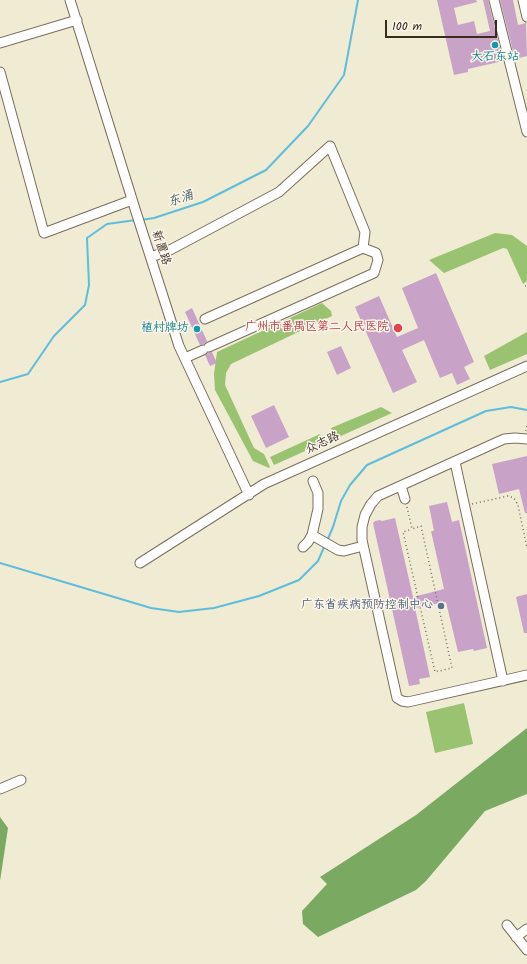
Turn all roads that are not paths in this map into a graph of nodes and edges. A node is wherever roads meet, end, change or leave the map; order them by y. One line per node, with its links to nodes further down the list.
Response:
1 (70, 0): 5 (street, 新置路)
2 (494, 0): 8 (street)
3 (523, 0): 4 (street)
4 (527, 18)
5 (77, 20): 6 (street); 9 (street, 新置路)
6 (0, 43)
7 (0, 72): 9 (street)
8 (527, 132)
9 (132, 200): 11 (street, 新置路)
10 (363, 248): 11 (street); 12 (street); 13 (street)
11 (151, 257): 13 (street, 新置路)
12 (205, 319)
13 (185, 358): 19 (street, 新置路)
14 (527, 366): 19 (street, 众志路)
15 (527, 439): 16 (street)
16 (455, 462): 18 (street); 26 (street)
17 (313, 481): 21 (street)
18 (401, 486): 20 (street); 22 (street)
19 (249, 495): 24 (street, 众志路)
20 (405, 499)
21 (312, 535): 22 (street); 23 (street)
22 (363, 546): 26 (street)
23 (303, 547)
24 (140, 563)
25 (527, 675): 26 (street)
26 (503, 681)
27 (21, 780): 28 (street)
28 (0, 789)
29 (507, 925): 31 (street)
30 (527, 928): 31 (street)
31 (516, 937): 32 (street)
32 (527, 950)

